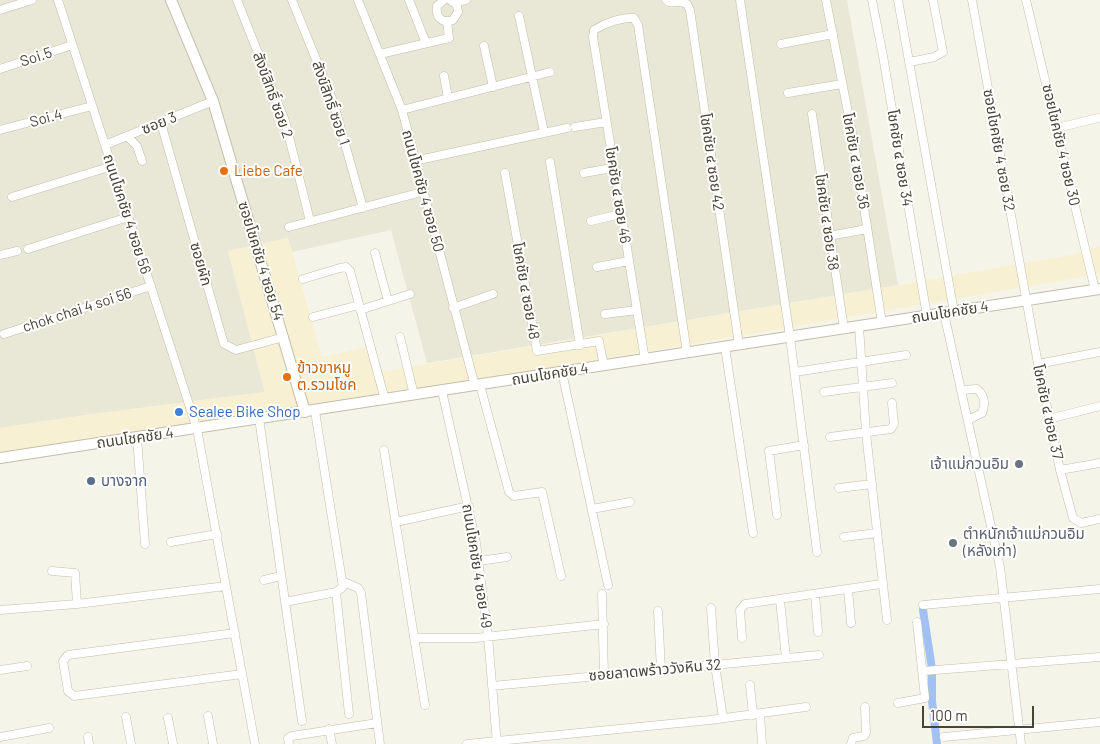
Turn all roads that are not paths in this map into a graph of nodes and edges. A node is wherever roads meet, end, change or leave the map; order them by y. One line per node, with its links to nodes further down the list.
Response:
1 (32, 0): 19 (street)
2 (58, 0): 25 (street, ถนนโชคชัย 4 ซอย 56)
3 (171, 0): 37 (street, ซอยโชคชัย 4 ซอย 54)
4 (237, 0): 62 (street, สังข์สิทธิ์ ซอย 2)
5 (292, 0): 58 (street, สังข์สิทธิ์ ซอย 1)
6 (358, 0): 27 (street, ถนนโชคชัย 4 ซอย 50)
7 (409, 0): 23 (street)
8 (444, 0): 21 (street)
9 (466, 0): 18 (street)
10 (666, 0): 94 (street, โชคชัย ๔ ซอย 42)
11 (740, 0): 92 (street)
12 (826, 0): 22 (street, โชคชัย ๔ ซอย 36)
13 (872, 0): 84 (street, โชคชัย ๔ ซอย 34)
14 (898, 0): 28 (street)
15 (933, 0): 28 (street)
16 (972, 0): 77 (street, ซอยโชคชัย 4 ซอย 32)
17 (1026, 0): 44 (street, ซอยโชคชัย 4 ซอย 30)
18 (453, 1): 21 (street)
19 (0, 10)
20 (520, 16): 32 (street)
21 (447, 22): 23 (street)
22 (832, 34): 24 (street); 33 (street, โชคชัย ๔ ซอย 36)
23 (426, 43): 27 (street)
24 (782, 44)
25 (72, 46): 29 (street, Soi.5); 38 (street, ถนนโชคชัย 4 ซอย 56)
26 (484, 46): 34 (street)
27 (380, 54): 39 (street, ถนนโชคชัย 4 ซอย 50)
28 (910, 62): 82 (street)
29 (0, 69)
30 (550, 72): 32 (street)
31 (444, 76): 36 (street)
32 (534, 76): 34 (street); 46 (street)
33 (842, 84): 35 (street); 64 (street, โชคชัย ๔ ซอย 36)
34 (493, 87): 36 (street)
35 (788, 93)
36 (448, 98): 39 (street)
37 (213, 101): 43 (street, ซอย 3); 90 (street, ซอยโชคชัย 4 ซอย 54)
38 (92, 106): 45 (street, Soi.4); 48 (street, ถนนโชคชัย 4 ซอย 56)
39 (402, 110): 50 (street, ถนนโชคชัย 4 ซอย 50)
40 (812, 114): 65 (street, โชคชัย ๔ ซอย 38)
41 (1098, 118): 44 (street)
42 (606, 122): 46 (street); 53 (street, โชคชัย ๔ ซอย 46); 97 (street, โชคชัย ๔ ซอย 46)
43 (161, 123): 47 (street, ซอย 3); 90 (street, ซอยผัก)
44 (1057, 128): 74 (street, ซอยโชคชัย 4 ซอย 30)
45 (0, 130)
46 (544, 132): 50 (street)
47 (127, 136): 48 (street, ซอย 3); 49 (street)
48 (105, 145): 52 (street, ถนนโชคชัย 4 ซอย 56)
49 (142, 160)
50 (414, 161): 56 (street, ถนนโชคชัย 4 ซอย 50)
51 (550, 162): 93 (street)
52 (112, 166): 57 (street); 60 (street, ถนนโชคชัย 4 ซอย 56)
53 (612, 168): 55 (street); 59 (street, โชคชัย ๔ ซอย 46)
54 (504, 173): 93 (street, โชคชัย ๔ ซอย 48)
55 (584, 173)
56 (422, 192): 58 (street); 80 (street, ถนนโชคชัย 4 ซอย 50)
57 (12, 197)
58 (363, 208): 62 (street)
59 (620, 214): 61 (street); 70 (street, โชคชัย ๔ ซอย 46)
60 (128, 217): 66 (street); 73 (street, ถนนโชคชัย 4 ซอย 56)
61 (592, 220)
62 (310, 221): 63 (street)
63 (289, 226)
64 (867, 229): 65 (street); 86 (street, โชคชัย ๔ ซอย 36)
65 (829, 236): 88 (street, โชคชัย ๔ ซอย 38)
66 (28, 249)
67 (17, 251): 69 (street)
68 (375, 253): 78 (street)
69 (0, 255)
70 (628, 262): 71 (street); 81 (street, โชคชัย ๔ ซอย 46)
71 (597, 267)
72 (303, 279): 79 (street)
73 (151, 286): 89 (street, chok chai 4 soi 56); 119 (street, ถนนโชคชัย 4 ซอย 56)
74 (1098, 289): 77 (street, ถนนโชคชัย 4)
75 (410, 294): 78 (street)
76 (492, 294): 80 (street)
77 (1026, 301): 82 (street, ถนนโชคชัย 4); 101 (street, โชคชัย ๔ ซอย 37)
78 (388, 302): 79 (street)
79 (360, 308): 85 (street); 112 (street)
80 (453, 308): 106 (street, ถนนโชคชัย 4 ซอย 50)
81 (637, 310): 83 (street); 99 (street, โชคชัย ๔ ซอย 46)
82 (949, 312): 84 (street, ถนนโชคชัย 4); 108 (street)
83 (605, 314)
84 (927, 316): 86 (street, ถนนโชคชัย 4)
85 (313, 318)
86 (882, 323): 87 (street, ถนนโชคชัย 4)
87 (858, 326): 88 (street, ถนนโชคชัย 4); 100 (street)
88 (844, 329): 92 (street, ถนนโชคชัย 4)
89 (4, 334)
90 (284, 337): 115 (street, ซอยโชคชัย 4 ซอย 54)
91 (400, 337): 111 (street)
92 (790, 337): 94 (street, ถนนโชคชัย 4); 104 (street)
93 (580, 345): 102 (street, โชคชัย ๔ ซอย 48)
94 (739, 345): 95 (street, ถนนโชคชัย 4)
95 (725, 347): 97 (street, ถนนโชคชัย 4); 136 (street)
96 (1100, 352): 101 (street)
97 (687, 353): 99 (street, ถนนโชคชัย 4)
98 (906, 355): 100 (street)
99 (645, 360): 102 (street, ถนนโชคชัย 4)
100 (861, 362): 104 (street); 107 (street)
101 (1038, 364): 117 (street, โชคชัย ๔ ซอย 37)
102 (604, 366): 103 (street, ถนนโชคชัย 4)
103 (562, 372): 106 (street, ถนนโชคชัย 4); 132 (street)
104 (795, 372): 123 (street)
105 (892, 383): 107 (street)
106 (478, 386): 109 (street, ถนนโชคชัย 4); 147 (street, ถนนโชคชัย 4 ซอย 50)
107 (863, 387): 110 (street); 120 (street)
108 (961, 390): 118 (street); 118 (street)
109 (442, 391): 111 (street, ถนนโชคชัย 4); 131 (street, ถนนโชคชัย 4 ซอย 49)
110 (824, 392)
111 (414, 395): 112 (street, ถนนโชคชัย 4)
112 (385, 400): 115 (street, ถนนโชคชัย 4)
113 (892, 404): 120 (street)
114 (1100, 406): 117 (street)
115 (310, 411): 116 (street, ถนนโชคชัย 4); 149 (street)
116 (258, 418): 119 (street, ถนนโชคชัย 4); 146 (street)
117 (1049, 419): 127 (street, โชคชัย ๔ ซอย 37)
118 (968, 420): 158 (street)
119 (197, 429): 122 (street, ถนนโชคชัย 4); 138 (street, ถนนโชคชัย 4 ซอย 56)
120 (866, 433): 121 (street); 128 (street)
121 (830, 437)
122 (136, 438): 125 (street, ถนนโชคชัย 4); 141 (street)
123 (804, 445): 133 (street); 142 (street)
124 (384, 450): 135 (street)
125 (0, 458)
126 (1100, 463): 127 (street)
127 (1060, 470): 134 (street, โชคชัย ๔ ซอย 37)
128 (872, 484): 129 (street); 137 (street)
129 (839, 488)
130 (630, 502): 132 (street)
131 (469, 506): 135 (street); 144 (street, ถนนโชคชัย 4 ซอย 49)
132 (592, 509): 151 (street)
133 (777, 515)
134 (1100, 519)
135 (396, 522): 173 (street)
136 (752, 533)
137 (877, 533): 139 (street); 150 (street)
138 (217, 534): 140 (street); 152 (street, ถนนโชคชัย 4 ซอย 56)
139 (844, 537)
140 (171, 542)
141 (145, 544)
142 (818, 552)
143 (507, 557): 144 (street)
144 (479, 561): 172 (street, ถนนโชคชัย 4 ซอย 49)
145 (52, 572): 161 (street)
146 (281, 576): 148 (street); 160 (street)
147 (561, 576)
148 (264, 580)
149 (344, 582): 155 (street); 200 (street)
150 (881, 584): 153 (street); 166 (street)
151 (608, 585)
152 (226, 586): 161 (street); 171 (street, ถนนโชคชัย 4 ซอย 56)
153 (848, 589): 157 (street); 168 (street)
154 (1100, 590): 158 (street)
155 (336, 592): 160 (street); 192 (street)
156 (602, 594): 169 (street)
157 (814, 594): 159 (street); 170 (street)
158 (1005, 597): 162 (street); 178 (street)
159 (780, 600): 174 (street); 177 (street)
160 (285, 602): 198 (street)
161 (77, 604): 164 (street)
162 (923, 605)
163 (712, 608): 179 (street)
164 (0, 610)
165 (658, 612): 182 (street)
166 (887, 620)
167 (917, 622): 183 (street)
168 (851, 623)
169 (604, 624): 172 (street); 185 (street)
170 (818, 632)
171 (235, 633): 184 (street, ถนนโชคชัย 4 ซอย 56); 184 (street)
172 (488, 636): 173 (street); 187 (street, ถนนโชคชัย 4 ซอย 49)
173 (416, 638): 189 (street)
174 (742, 638)
175 (819, 655): 177 (street, ซอยลาดพร้าววังหิน 32)
176 (1100, 657): 178 (street)
177 (786, 658): 179 (street, ซอยลาดพร้าววังหิน 32)
178 (1011, 664): 183 (street); 203 (street)
179 (715, 665): 182 (street, ซอยลาดพร้าววังหิน 32); 197 (street)
180 (27, 666): 181 (street)
181 (0, 670)
182 (661, 670): 185 (street, ซอยลาดพร้าววังหิน 32)
183 (929, 670): 188 (street)
184 (242, 674): 210 (street, ถนนโชคชัย 4 ซอย 56)
185 (604, 675): 187 (street, ซอยลาดพร้าววังหิน 32)
186 (750, 685): 193 (street)
187 (492, 686): 206 (street, ถนนโชคชัย 4 ซอย 49)
188 (898, 703)
189 (426, 705)
190 (865, 706): 216 (street)
191 (806, 708): 193 (street)
192 (348, 714)
193 (756, 715): 197 (street); 215 (street)
194 (208, 716): 209 (street)
195 (126, 717): 207 (street)
196 (168, 718): 208 (street)
197 (723, 718): 206 (street)
198 (302, 721)
199 (1100, 722): 203 (street)
200 (376, 723): 202 (street); 213 (street)
201 (49, 728): 204 (street)
202 (329, 729): 211 (street); 212 (street)
203 (1019, 730): 205 (street); 217 (street)
204 (0, 737)
205 (944, 737)
206 (497, 742): 214 (street)
207 (131, 744)
208 (173, 744)
209 (213, 744)
210 (255, 744)
211 (289, 744)
212 (332, 744)
213 (380, 744)
214 (466, 744)
215 (762, 744)
216 (851, 744)
217 (1021, 744)

